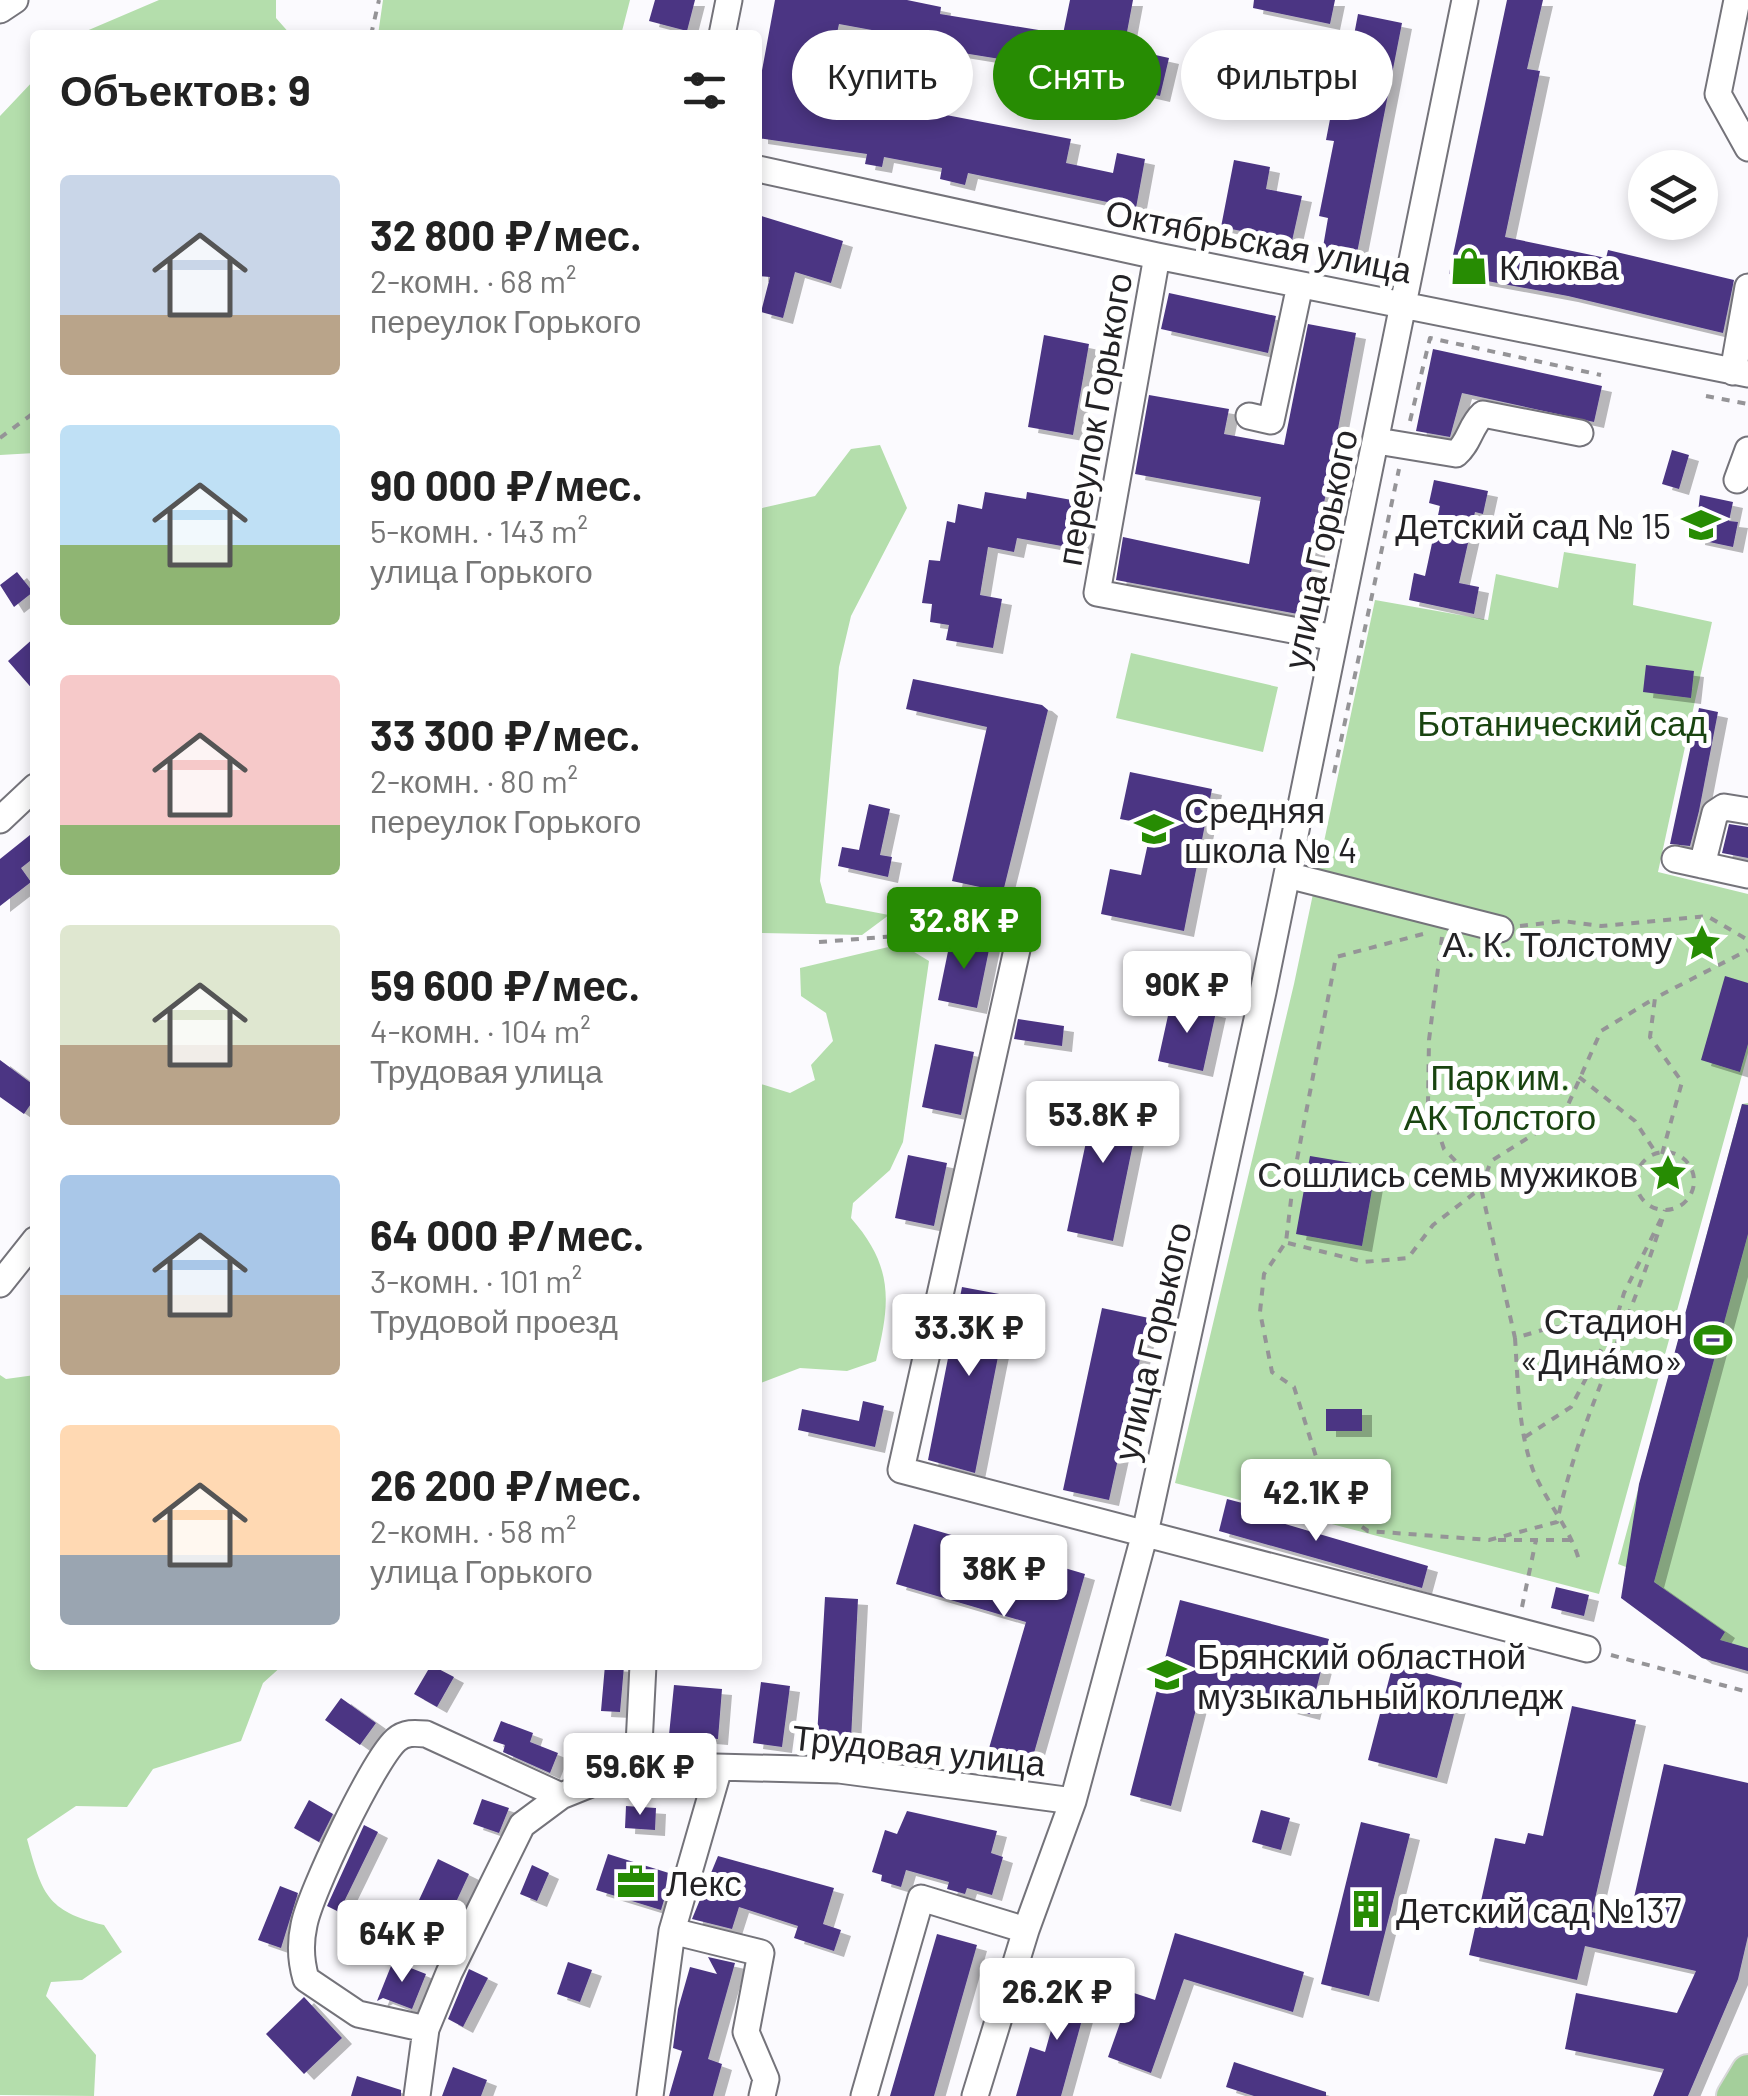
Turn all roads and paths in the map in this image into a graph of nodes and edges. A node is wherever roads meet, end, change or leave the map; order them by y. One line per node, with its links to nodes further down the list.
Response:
1 (15, 0): 6 (street)
2 (379, 0): 7 (path)
3 (730, 0): 8 (street)
4 (1465, 0): 14 (street, улица Горького)
5 (1737, 0): 9 (street)
6 (0, 10)
7 (372, 30)
8 (723, 30)
9 (1748, 148)
10 (762, 170): 11 (street, Октябрьская улица)
11 (1157, 256): 12 (street, Октябрьская улица); 27 (street, переулок Горького)
12 (1300, 285): 14 (street, Октябрьская улица); 20 (street)
13 (1748, 287): 15 (street)
14 (1405, 306): 15 (street, Октябрьская улица); 23 (street, улица Горького)
15 (1741, 373)
16 (1601, 375): 24 (path)
17 (1706, 396): 18 (path)
18 (1748, 404)
19 (30, 416): 22 (path)
20 (1249, 416)
21 (1580, 433): 24 (street)
22 (0, 438)
23 (1377, 441): 24 (street); 27 (street, улица Горького)
24 (1404, 446): 28 (path)
25 (1748, 450): 26 (street)
26 (1736, 480)
27 (1336, 638): 34 (street, улица Горького)
28 (1333, 778)
29 (30, 792): 31 (street)
30 (1748, 811): 33 (street)
31 (0, 820)
32 (1676, 860): 33 (street)
33 (1702, 865): 35 (street)
34 (1287, 875): 36 (street); 53 (street, улица Горького)
35 (1748, 875)
36 (1500, 929): 37 (path)
37 (1748, 940)
38 (819, 942): 39 (path)
39 (1018, 944): 53 (street)
40 (1748, 950): 41 (path)
41 (1655, 998): 42 (path); 43 (path)
42 (1579, 1076): 43 (path); 44 (path)
43 (1659, 1154): 45 (path); 45 (path)
44 (1481, 1188): 46 (path); 46 (path); 50 (path)
45 (1665, 1210): 49 (path); 52 (path)
46 (1286, 1242): 54 (path)
47 (30, 1246): 48 (street)
48 (0, 1284)
49 (1615, 1323): 50 (path); 51 (path)
50 (1515, 1338): 51 (path)
51 (1525, 1437): 52 (path)
52 (1557, 1522): 54 (path); 56 (path)
53 (1145, 1532): 58 (street); 65 (street, улица Горького)
54 (1488, 1540): 55 (path)
55 (1536, 1540): 56 (path); 58 (path)
56 (1573, 1540): 57 (path)
57 (1578, 1560)
58 (1516, 1631): 59 (street)
59 (1587, 1649): 61 (path)
60 (643, 1670): 62 (street)
61 (1748, 1692)
62 (638, 1766): 63 (street, Трудовая улица); 64 (street, Трудовая улица)
63 (719, 1768): 65 (street, Трудовая улица); 67 (street)
64 (561, 1796): 68 (street, Трудовая улица); 68 (street)
65 (1074, 1801): 66 (street, улица Горького)
66 (1026, 1930): 73 (street); 74 (street, улица Горького)
67 (672, 1931): 71 (street); 72 (street)
68 (426, 2029): 70 (street, Трудовая улица)
69 (1748, 2071): 75 (main road)
70 (417, 2096)
71 (650, 2096)
72 (762, 2096)
73 (864, 2096)
74 (975, 2096)
75 (1733, 2096)

